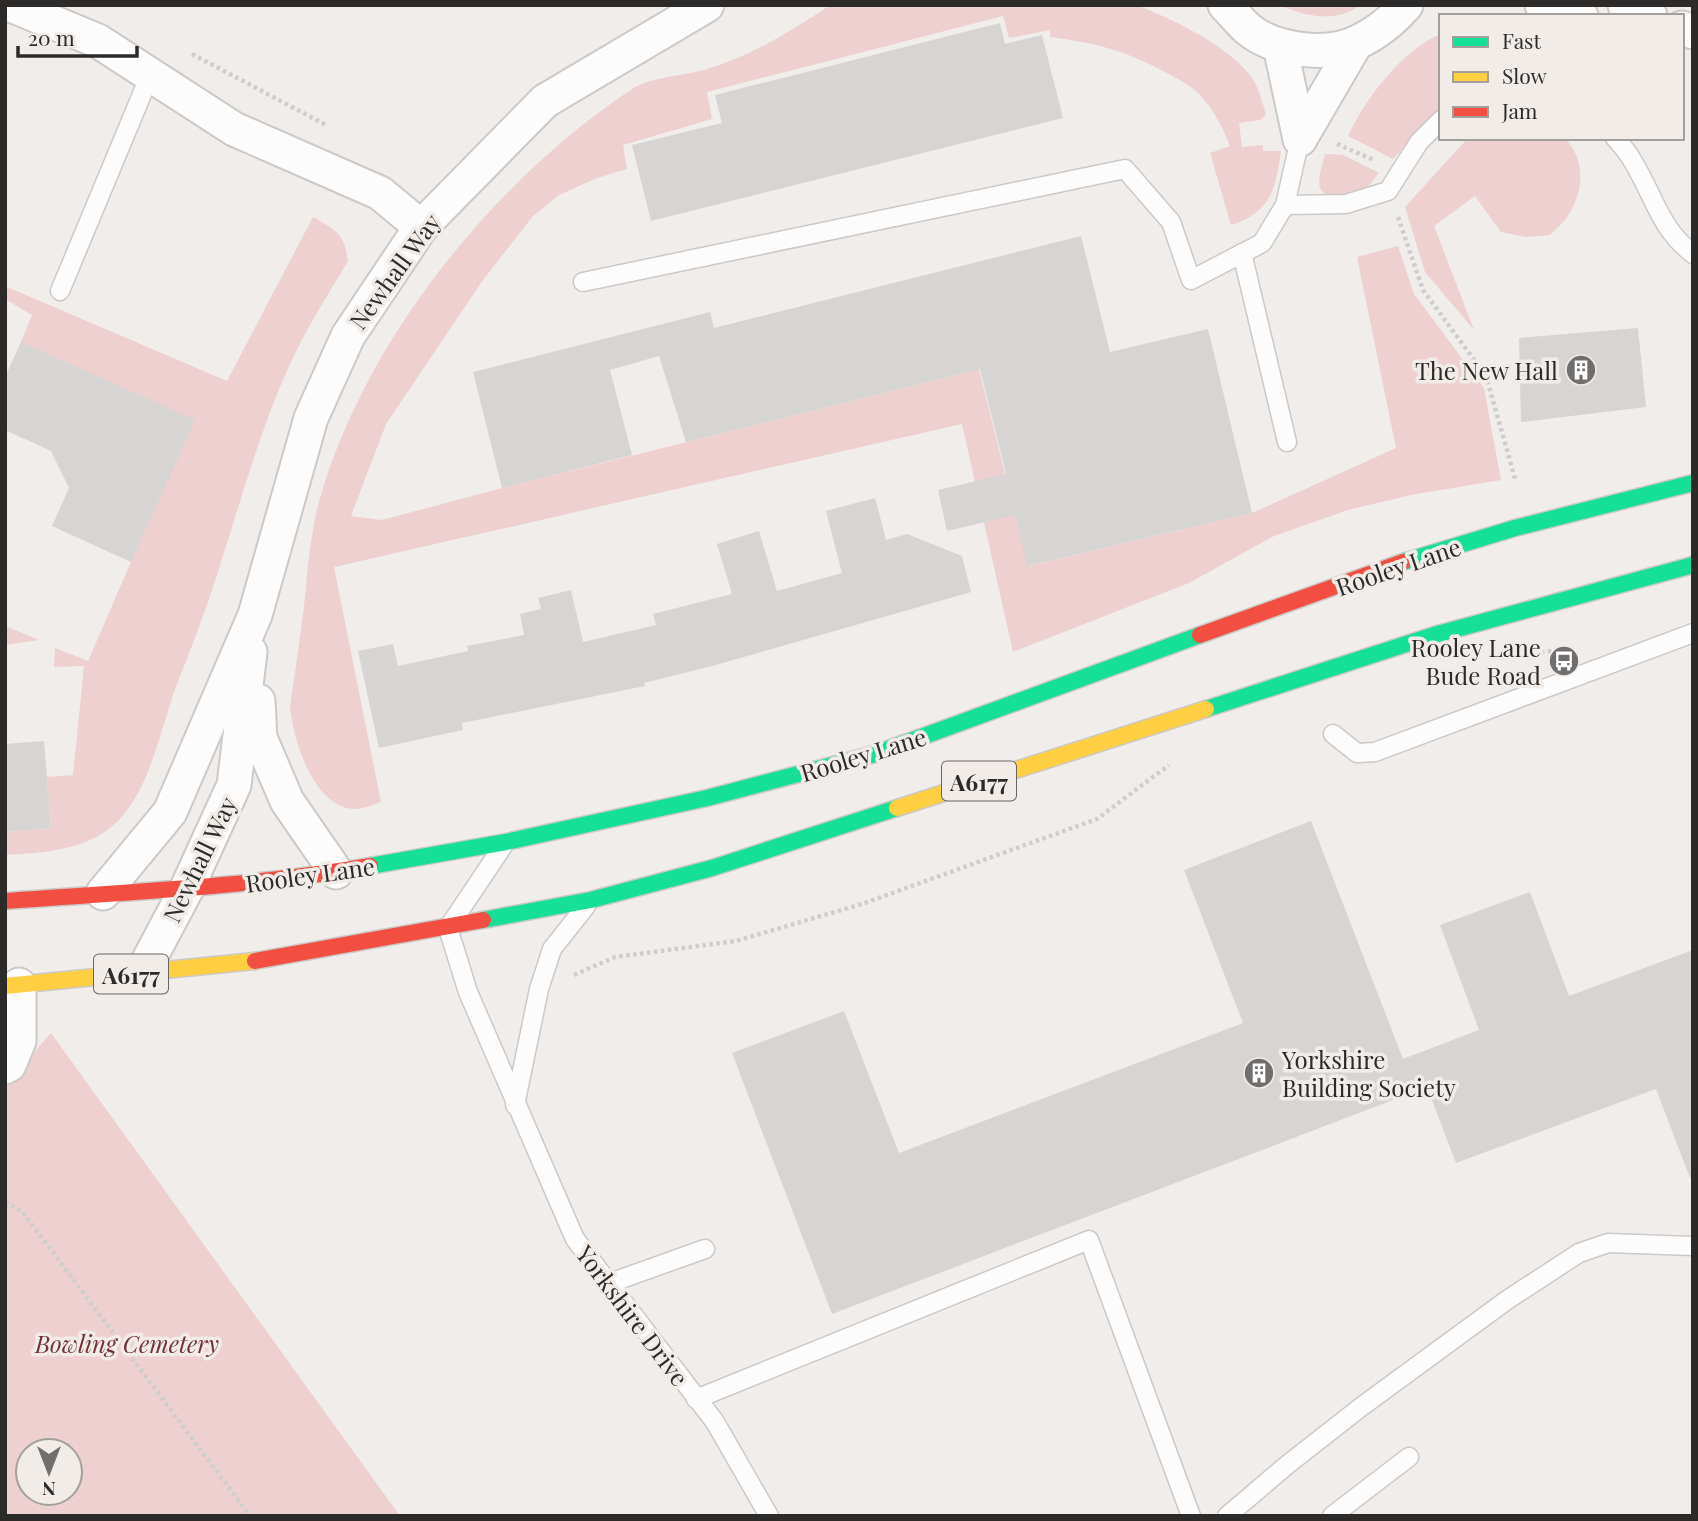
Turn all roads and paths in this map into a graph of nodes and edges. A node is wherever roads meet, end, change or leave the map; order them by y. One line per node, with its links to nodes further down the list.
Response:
1 (11, 5): 12 (street)
2 (707, 5): 19 (street, Newhall Way)
3 (1225, 5): 10 (street)
4 (1406, 5): 9 (street)
5 (1542, 5): 7 (street)
6 (1625, 5): 8 (street)
7 (1574, 14)
8 (1645, 14)
9 (1356, 43): 10 (street); 15 (street)
10 (1280, 46): 15 (street)
11 (186, 51): 14 (path)
12 (150, 75): 19 (street); 23 (lane)
13 (1439, 122): 17 (lane)
14 (332, 129)
15 (1303, 135): 17 (path); 18 (lane)
16 (1617, 140): 21 (lane)
17 (1388, 191): 18 (lane); 25 (path)
18 (1285, 205): 20 (lane)
19 (421, 227): 28 (street, Newhall Way)
20 (1242, 254): 22 (lane); 24 (lane)
21 (1693, 254)
22 (583, 282)
23 (60, 291)
24 (1287, 442)
25 (1516, 482)
26 (1693, 484): 34 (highway, Rooley Lane / A6177)
27 (1693, 565): 39 (highway, A6177)
28 (255, 615): 35 (street, Newhall Way); 36 (street, Newhall Way); 37 (street, Newhall Way)
29 (1693, 633): 32 (lane)
30 (1564, 650): 31 (path)
31 (1514, 655)
32 (1333, 734)
33 (1176, 760): 43 (path)
34 (506, 842): 35 (highway, Rooley Lane / A6177); 40 (lane)
35 (336, 873): 36 (highway, Rooley Lane / A6177)
36 (187, 888): 37 (highway, Rooley Lane / A6177); 41 (street, Newhall Way)
37 (103, 893): 38 (highway, Rooley Lane / A6177)
38 (5, 901)
39 (591, 901): 40 (highway, A6177); 43 (lane)
40 (448, 928): 41 (highway, A6177); 45 (lane, Yorkshire Drive)
41 (142, 972): 42 (highway, A6177)
42 (12, 985): 44 (street)
43 (539, 989): 45 (lane)
44 (5, 1067)
45 (515, 1105): 49 (lane, Yorkshire Drive)
46 (5, 1202): 53 (path)
47 (1693, 1246): 55 (lane)
48 (705, 1249): 49 (lane)
49 (607, 1284): 50 (lane, Yorkshire Drive)
50 (696, 1399): 52 (lane, Yorkshire Drive); 54 (lane)
51 (1409, 1457): 56 (lane)
52 (765, 1514)
53 (250, 1516)
54 (1191, 1516)
55 (1227, 1516)
56 (1332, 1516)

